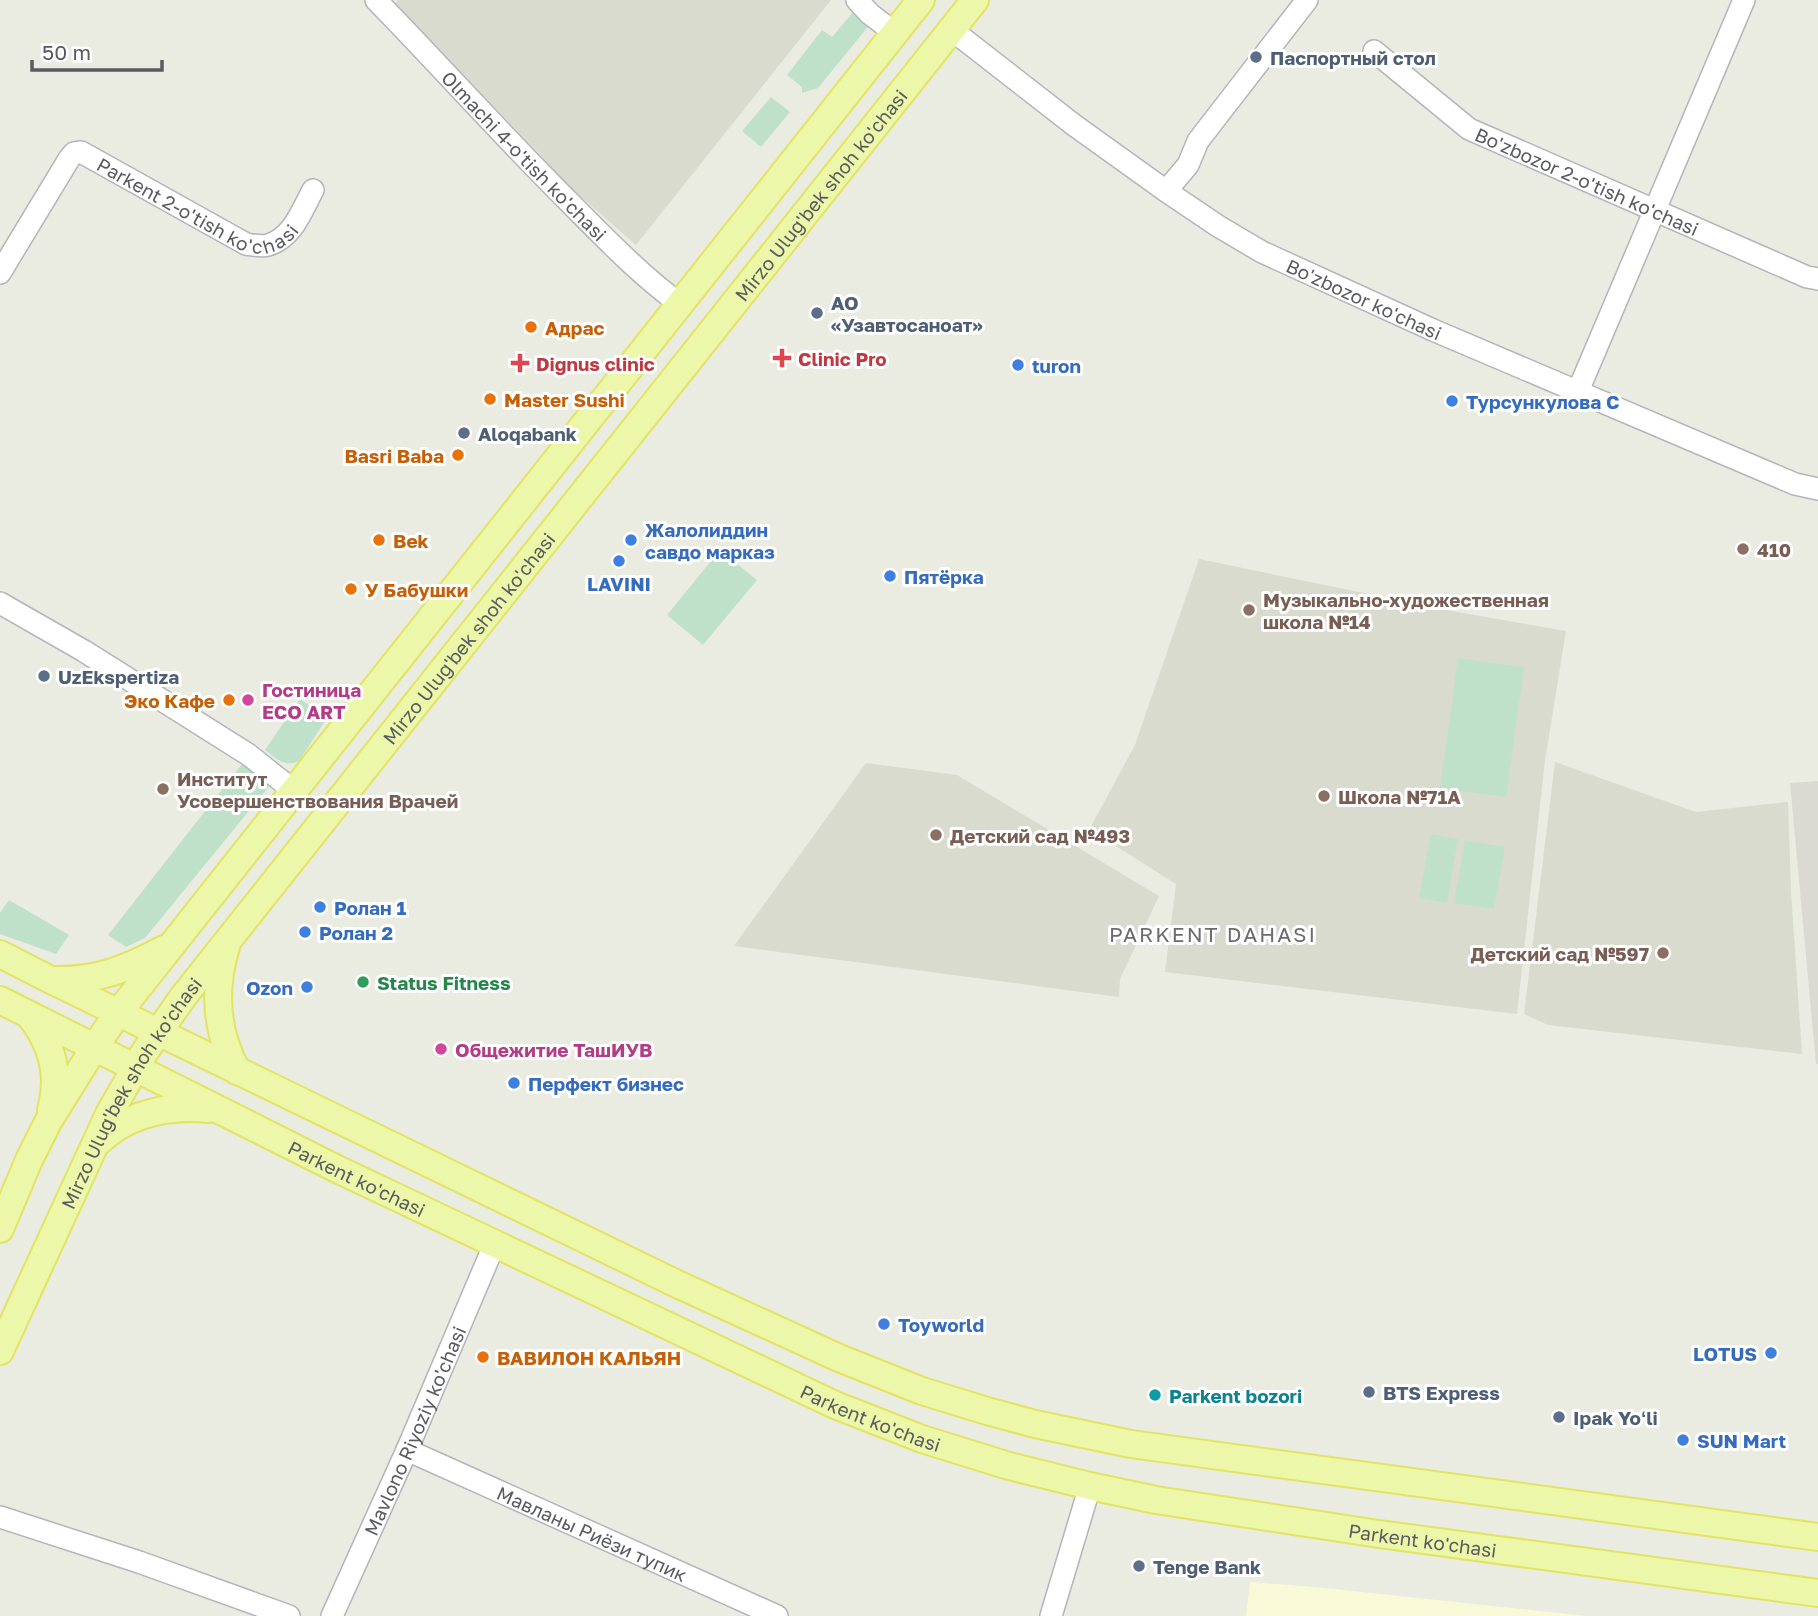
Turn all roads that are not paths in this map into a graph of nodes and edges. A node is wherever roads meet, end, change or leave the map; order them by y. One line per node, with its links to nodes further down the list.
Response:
1 (376, 0): 15 (street, Olmachi 4-o'tish ko'chasi)
2 (857, 0): 8 (street)
3 (975, 0): 7 (main road, Mirzo Ulug'bek shoh ko'chasi)
4 (1307, 0): 11 (street)
5 (1744, 0): 12 (street)
6 (920, 2): 7 (main road); 8 (main road)
7 (952, 30): 11 (street, Bo'zbozor ko'chasi); 18 (main road, Mirzo Ulug'bek shoh ko'chasi)
8 (895, 33): 15 (main road)
9 (1374, 51): 12 (street, Bo'zbozor 2-o'tish ko'chasi)
10 (313, 190): 13 (street, Parkent 2-o'tish ko'chasi)
11 (1166, 191): 16 (street, Bo'zbozor ko'chasi)
12 (1653, 211): 14 (street, Bo'zbozor 2-o'tish ko'chasi); 16 (street)
13 (0, 273)
14 (1818, 279)
15 (680, 304): 17 (main road)
16 (1578, 391): 19 (street, Bo'zbozor ko'chasi)
17 (601, 403): 18 (main road); 21 (main road)
18 (634, 430): 22 (main road, Mirzo Ulug'bek shoh ko'chasi)
19 (1818, 489)
20 (0, 603): 21 (street)
21 (293, 791): 23 (main road)
22 (229, 939): 29 (main road, Mirzo Ulug'bek shoh ko'chasi); 33 (main road)
23 (171, 945): 25 (main road); 27 (main road)
24 (0, 954): 25 (main road)
25 (48, 979): 27 (main road)
26 (0, 1000): 28 (main road, Parkent ko'chasi)
27 (118, 1013): 29 (main road); 30 (main road); 31 (main road)
28 (28, 1015): 31 (main road, Parkent ko'chasi); 35 (main road)
29 (158, 1033): 30 (main road); 32 (main road, Mirzo Ulug'bek shoh ko'chasi); 33 (main road)
30 (126, 1040): 31 (main road); 32 (main road)
31 (94, 1048): 32 (main road, Parkent ko'chasi); 35 (main road)
32 (135, 1069): 34 (main road, Parkent ko'chasi); 36 (main road, Mirzo Ulug'bek shoh ko'chasi)
33 (237, 1071): 43 (main road)
34 (217, 1110): 36 (main road); 38 (main road, Parkent ko'chasi)
35 (48, 1122): 37 (main road)
36 (94, 1146): 39 (main road, Mirzo Ulug'bek shoh ko'chasi)
37 (0, 1229)
38 (495, 1243): 40 (street, Mavlono Riyoziy ko'chasi); 41 (main road, Parkent ko'chasi)
39 (0, 1351)
40 (407, 1450): 46 (street, Mavlono Riyoziy ko'chasi); 47 (street, Мавланы Риёзи тупик)
41 (1090, 1486): 44 (main road, Parkent ko'chasi); 48 (street)
42 (0, 1517): 45 (street)
43 (1818, 1536)
44 (1818, 1593)
45 (289, 1616)
46 (332, 1616)
47 (777, 1616)
48 (1051, 1616)

